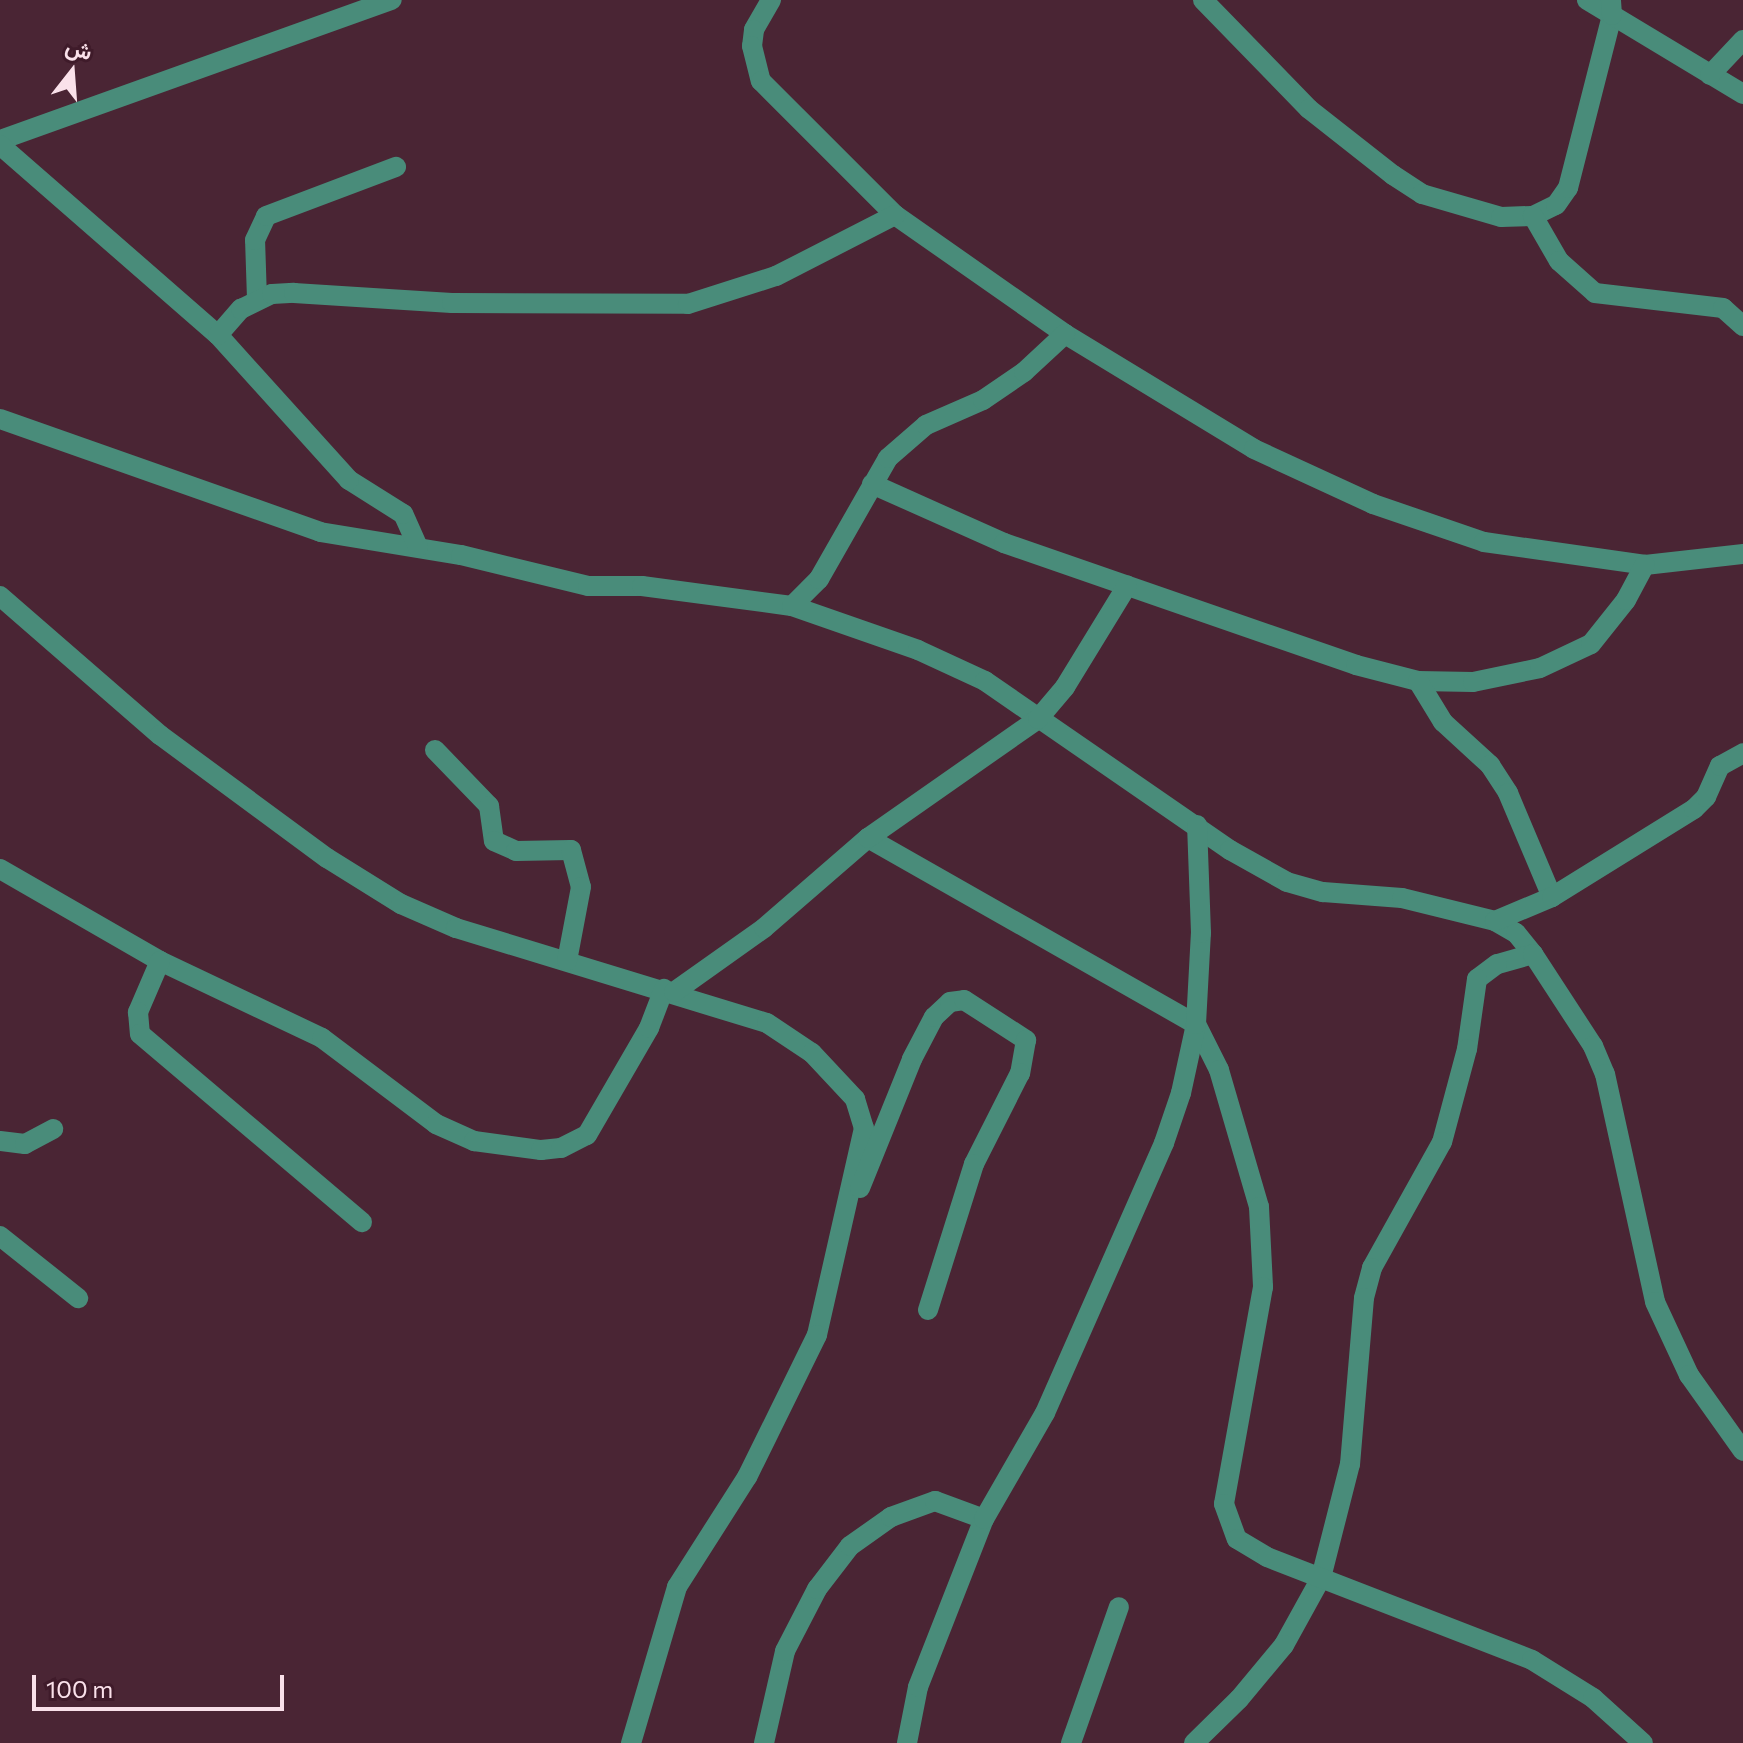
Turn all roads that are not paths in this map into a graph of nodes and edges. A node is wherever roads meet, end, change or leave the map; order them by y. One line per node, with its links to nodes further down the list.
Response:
1 (392, 0): 9 (street)
2 (771, 0): 11 (street)
3 (1203, 0): 12 (street)
4 (1587, 0): 5 (street)
5 (1612, 8): 7 (street); 12 (street)
6 (1743, 40): 7 (street)
7 (1710, 75): 8 (street)
8 (1743, 94)
9 (0, 142): 16 (street)
10 (396, 167): 13 (street)
11 (895, 215): 13 (street); 15 (street)
12 (1533, 216): 14 (street)
13 (257, 299): 16 (street)
14 (1743, 326)
15 (1065, 334): 18 (street); 21 (street)
16 (218, 335): 19 (street)
17 (0, 419): 19 (street)
18 (872, 484): 22 (street); 24 (street)
19 (418, 547): 24 (street)
20 (1743, 554): 21 (street)
21 (1645, 565): 25 (street)
22 (1127, 586): 25 (street); 26 (street)
23 (0, 596): 36 (street)
24 (792, 606): 26 (street)
25 (1418, 681): 32 (street)
26 (1038, 719): 29 (street); 30 (street)
27 (435, 750): 36 (street)
28 (1743, 753): 32 (street)
29 (1197, 825): 33 (street); 38 (street)
30 (868, 838): 37 (street); 38 (street)
31 (0, 869): 35 (street)
32 (1552, 897): 33 (street)
33 (1495, 921): 34 (street)
34 (1533, 954): 46 (street); 48 (street)
35 (160, 961): 37 (street); 42 (street)
36 (567, 961): 37 (street)
37 (669, 990): 41 (street)
38 (1196, 1024): 47 (street); 48 (street)
39 (53, 1129): 40 (street)
40 (0, 1141)
41 (846, 1221): 45 (street); 50 (street)
42 (362, 1222)
43 (0, 1236): 44 (street)
44 (78, 1298)
45 (928, 1310)
46 (1743, 1451)
47 (984, 1519): 51 (street); 52 (street)
48 (1321, 1578): 54 (street); 55 (street)
49 (1119, 1607): 53 (street)
50 (631, 1743)
51 (764, 1743)
52 (907, 1743)
53 (1071, 1743)
54 (1194, 1743)
55 (1643, 1743)

